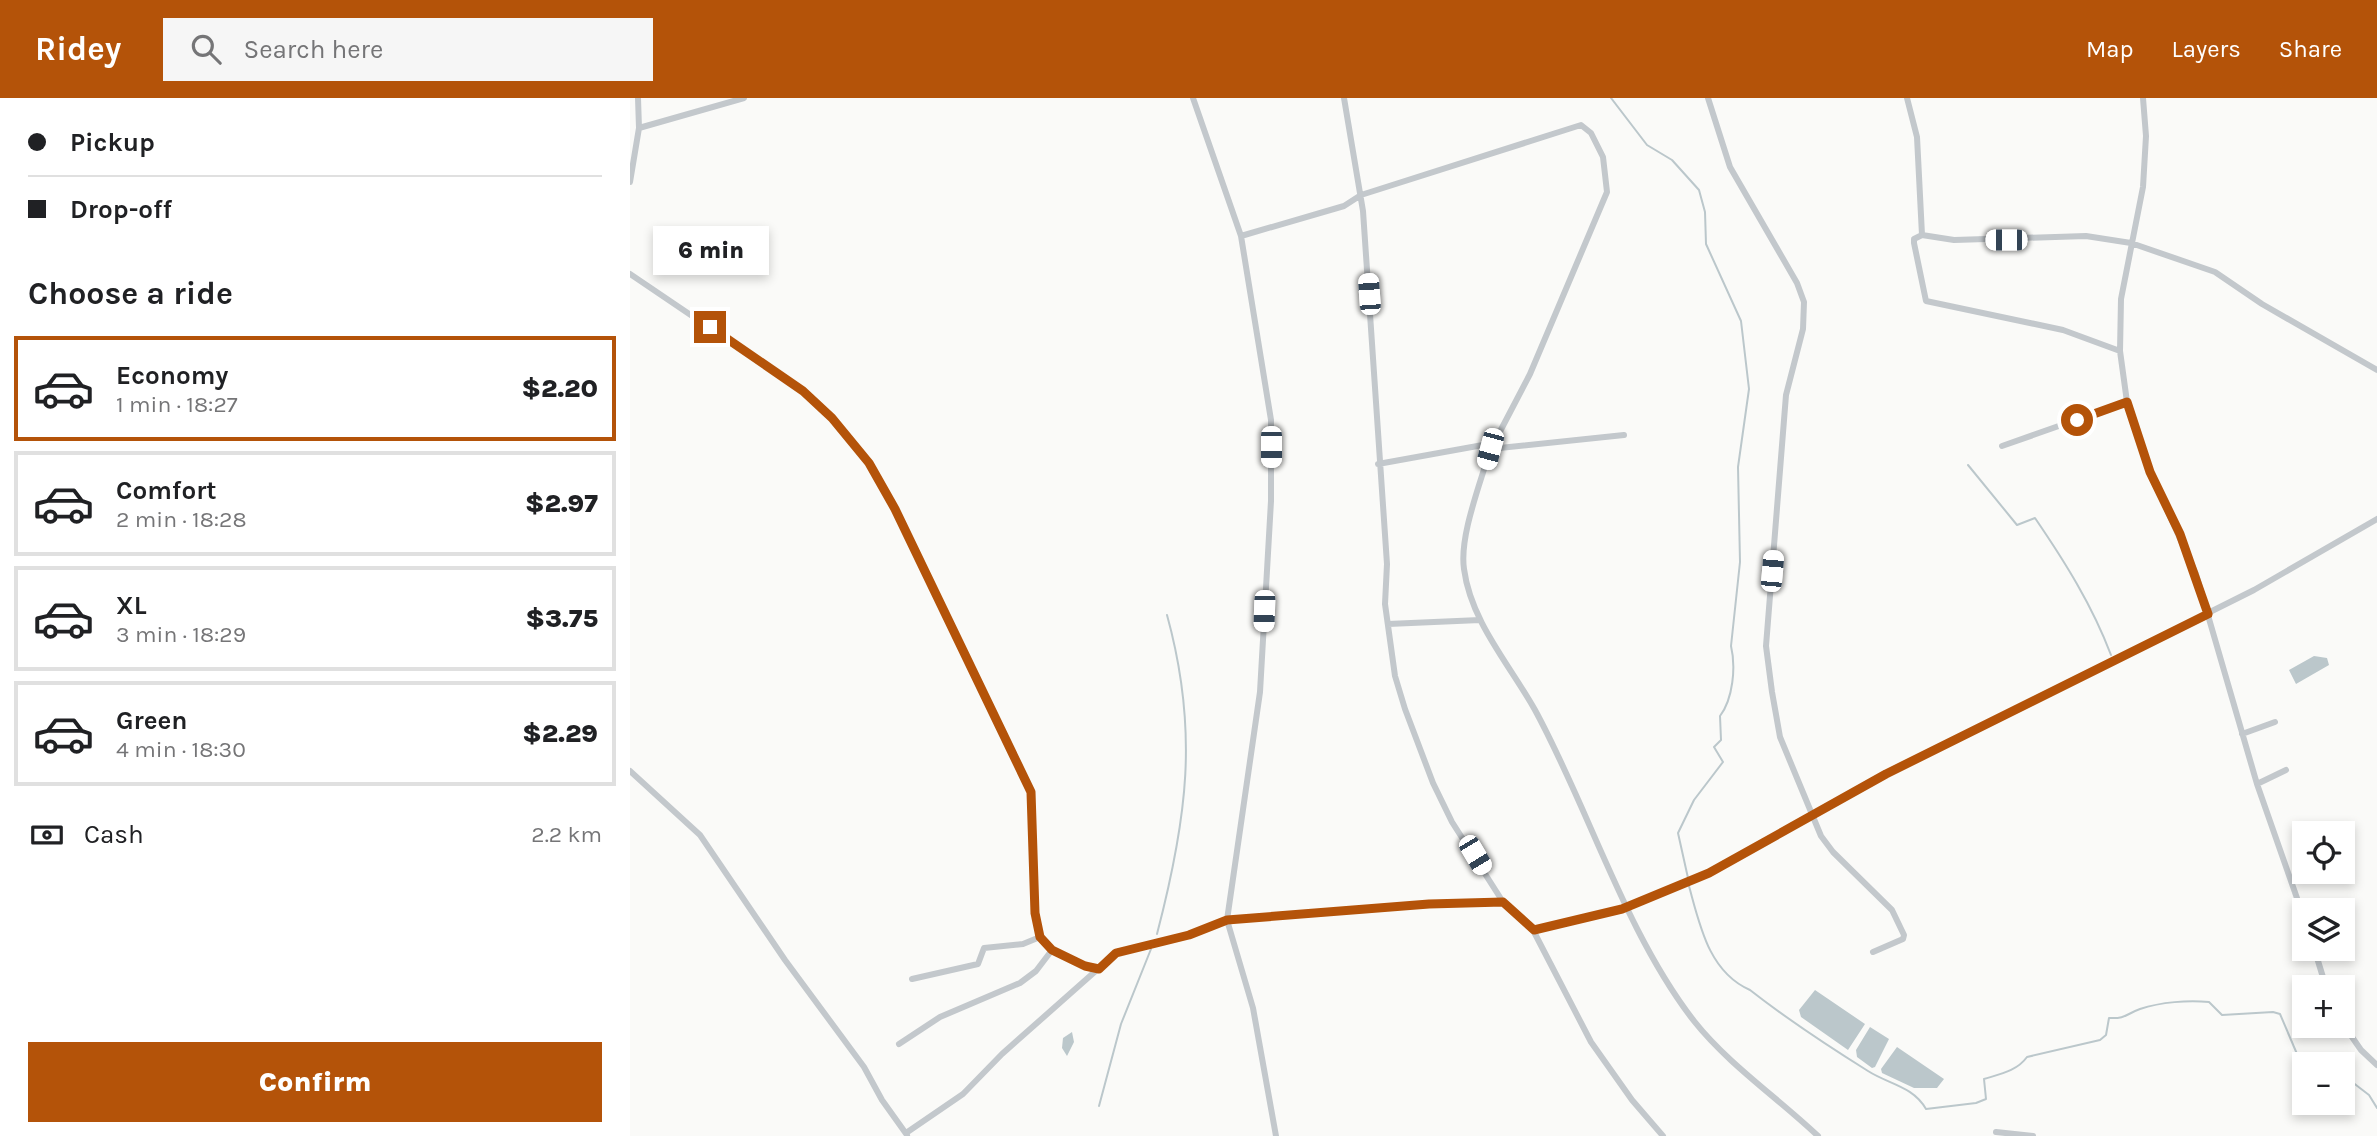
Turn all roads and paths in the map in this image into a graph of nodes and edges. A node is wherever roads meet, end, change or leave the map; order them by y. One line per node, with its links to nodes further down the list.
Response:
1 (638, 98): 8 (street)
2 (744, 98): 8 (street)
3 (1193, 98): 12 (street)
4 (1344, 98): 10 (street)
5 (1708, 98): 31 (street)
6 (1907, 98): 11 (street)
7 (2143, 98): 13 (street)
8 (639, 128): 9 (street)
9 (630, 181)
10 (1361, 195): 12 (street); 20 (street); 21 (street)
11 (1922, 234): 13 (street); 15 (street)
12 (1241, 236): 35 (street)
13 (2131, 243): 15 (street); 16 (street)
14 (630, 274): 37 (street)
15 (2120, 351): 17 (street)
16 (2377, 370)
17 (2127, 402): 19 (street); 23 (street)
18 (1624, 435): 20 (street)
19 (2002, 446)
20 (1490, 448): 21 (street); 24 (street)
21 (1378, 464): 25 (street)
22 (2377, 519): 23 (street)
23 (2208, 614): 27 (street); 31 (street)
24 (1480, 620): 25 (street); 34 (street)
25 (1388, 624): 33 (street)
26 (2275, 722): 27 (street)
27 (2242, 734): 30 (street)
28 (2286, 770): 30 (street)
29 (630, 771): 46 (street)
30 (2257, 784): 32 (street)
31 (1811, 815): 34 (street); 39 (street)
32 (2297, 898)
33 (1503, 902): 35 (street); 36 (street)
34 (1629, 907): 36 (street); 49 (street)
35 (1227, 920): 40 (street); 47 (street)
36 (1534, 930): 48 (street)
37 (1040, 937): 38 (street); 41 (street)
38 (1052, 950): 40 (street); 43 (street)
39 (1873, 953)
40 (1099, 969): 46 (street)
41 (912, 979)
42 (2353, 1038): 44 (street)
43 (900, 1044)
44 (2377, 1065)
45 (1996, 1132): 50 (street)
46 (907, 1134)
47 (1276, 1136)
48 (1663, 1136)
49 (1818, 1136)
50 (2034, 1136)

